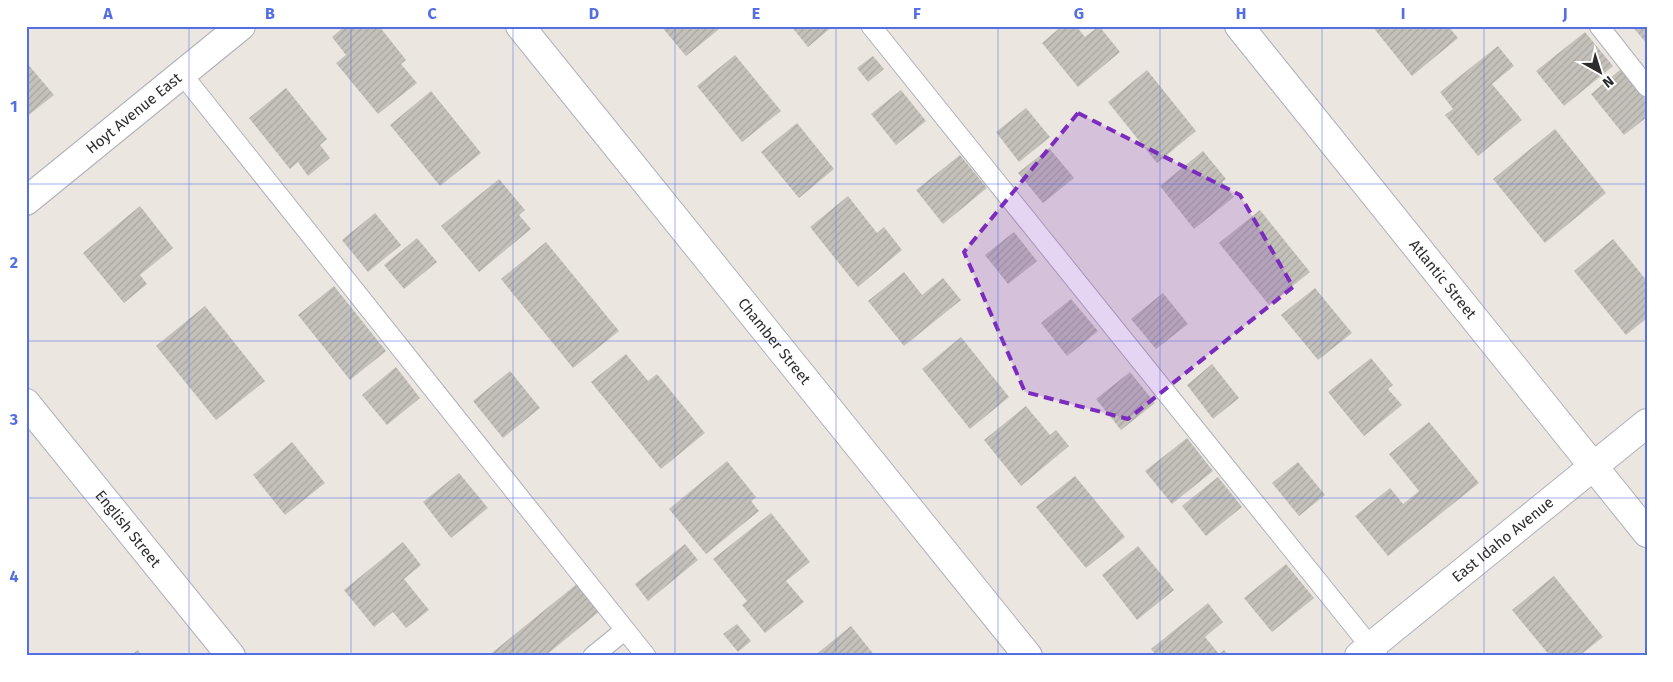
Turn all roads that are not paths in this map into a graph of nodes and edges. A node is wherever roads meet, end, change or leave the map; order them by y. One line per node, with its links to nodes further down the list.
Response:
1 (241, 26): 6 (street, Hoyt Avenue East)
2 (520, 26): 18 (street, Chamber Street)
3 (871, 26): 14 (lane)
4 (1239, 26): 11 (street, Atlantic Street)
5 (1599, 26): 7 (lane)
6 (182, 74): 8 (street, Hoyt Avenue East); 13 (lane)
7 (1647, 87)
8 (26, 201)
9 (26, 403): 15 (street, English Street)
10 (1647, 423): 11 (street, East Idaho Avenue)
11 (1593, 467): 12 (street, Atlantic Street); 14 (street, East Idaho Avenue)
12 (1647, 533)
13 (625, 630): 16 (lane); 17 (lane)
14 (1369, 653)
15 (231, 656)
16 (593, 656)
17 (646, 656)
18 (1028, 656)

